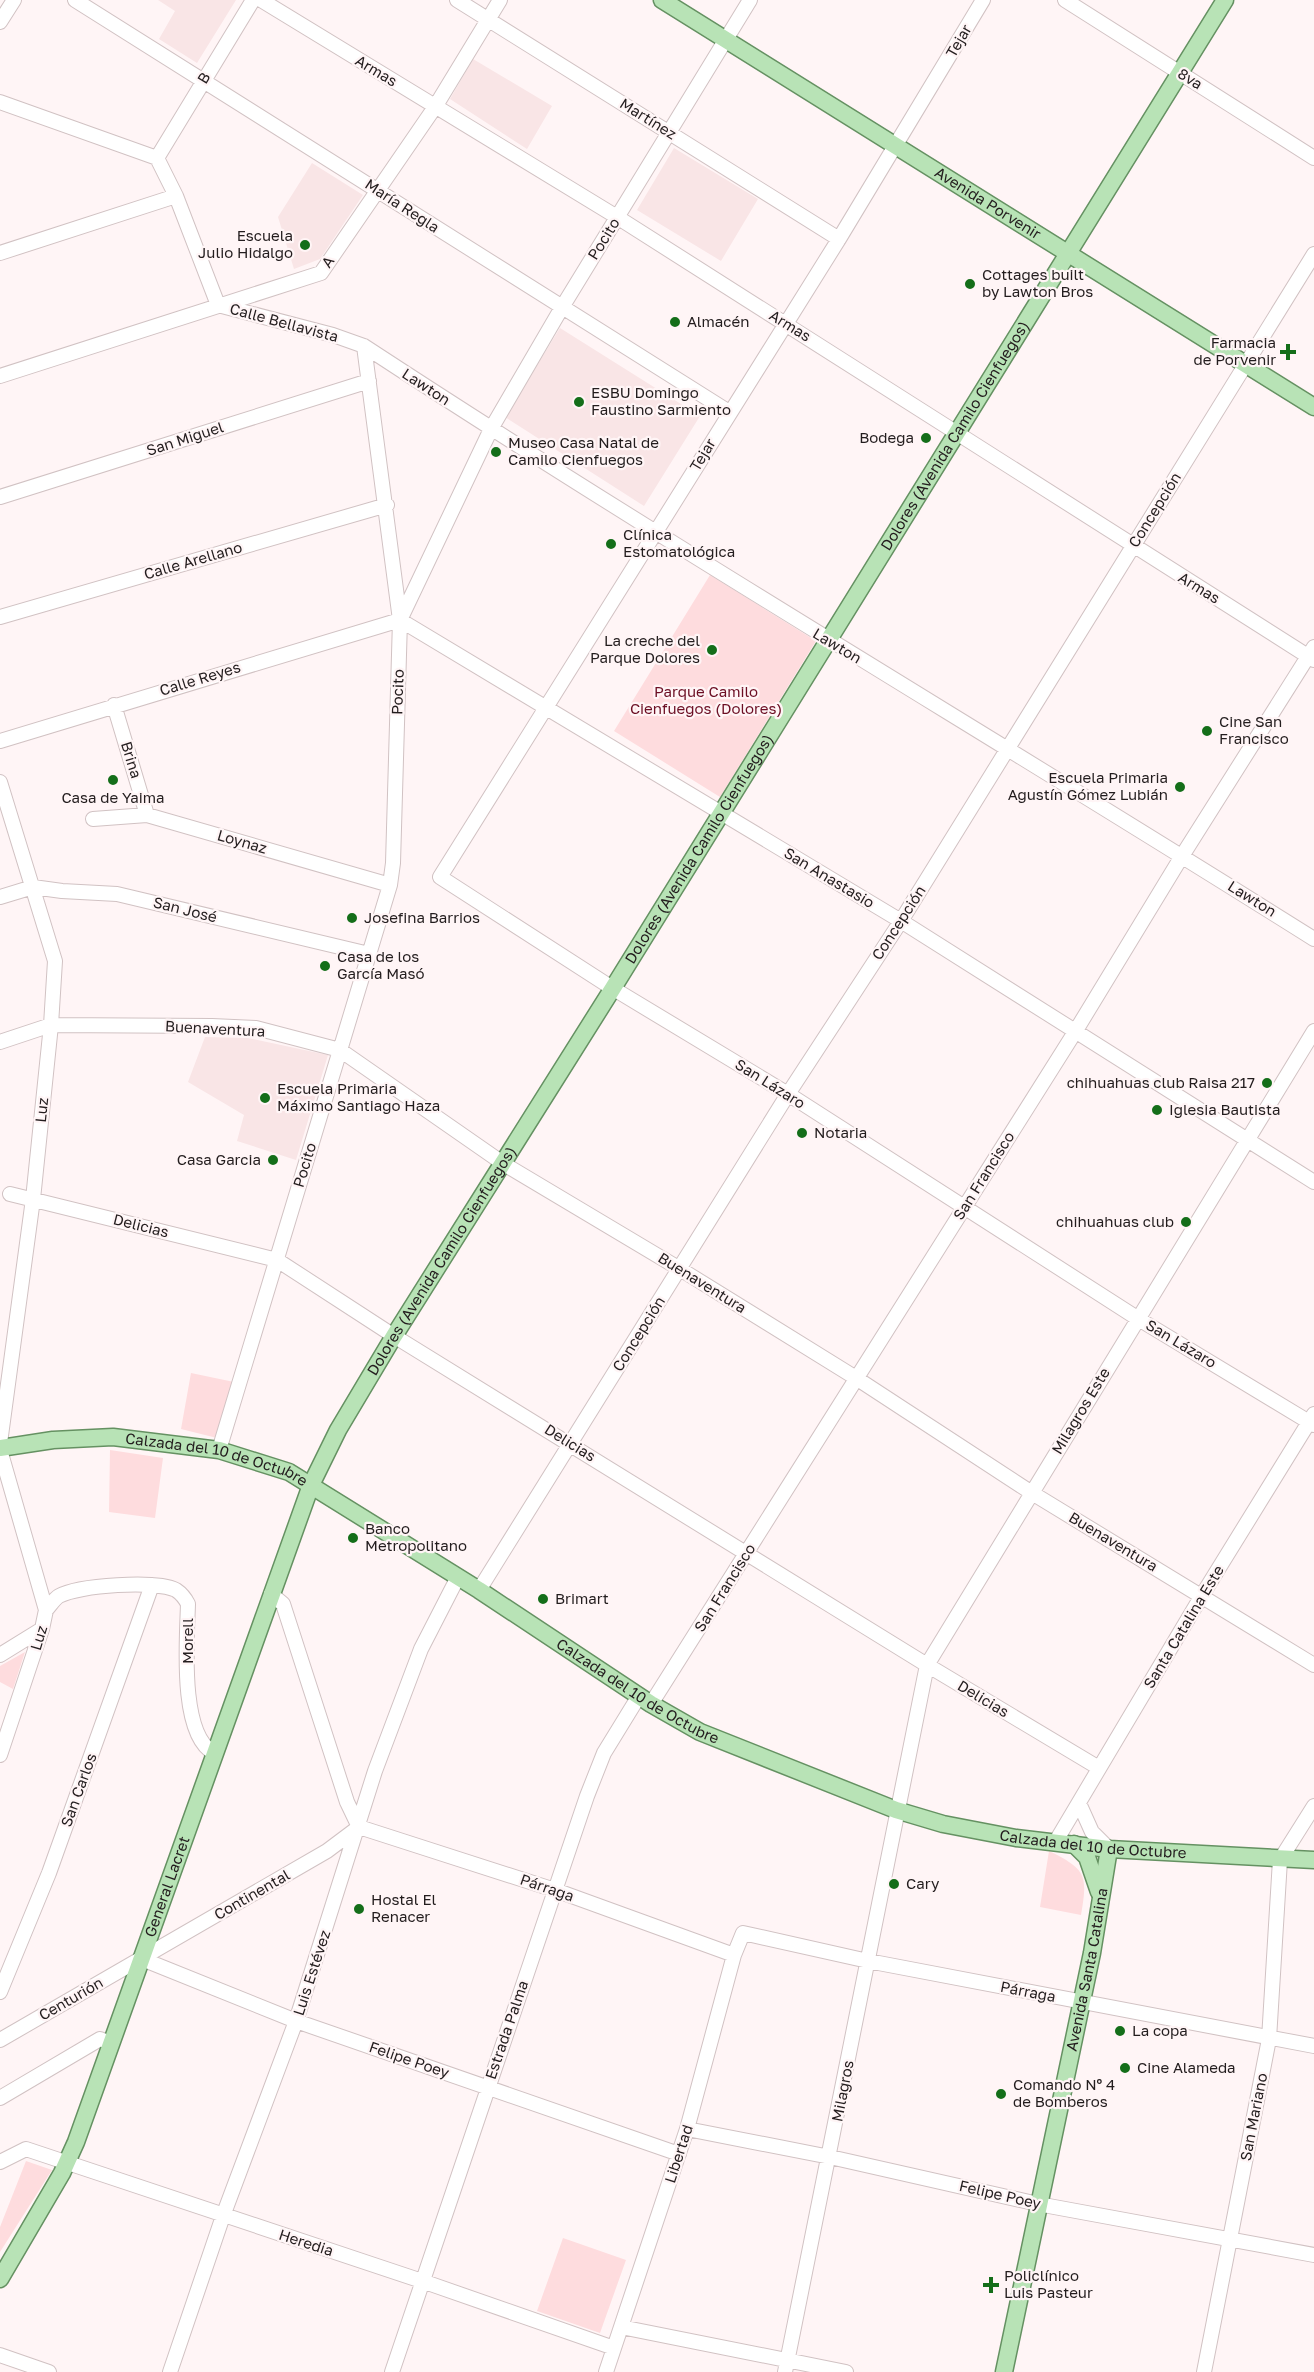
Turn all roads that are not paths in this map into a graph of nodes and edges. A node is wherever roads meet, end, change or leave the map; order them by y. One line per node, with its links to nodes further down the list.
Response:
1 (14, 0): 13 (street)
2 (75, 0): 16 (street, María Regla)
3 (253, 0): 16 (street, B)
4 (261, 0): 18 (street, Armas)
5 (457, 0): 12 (street, Martínez)
6 (500, 0): 12 (street, A)
7 (662, 0): 14 (main road, Avenida Porvenir)
8 (750, 0): 14 (street, Pocito)
9 (982, 0): 20 (street, Tejar)
10 (1065, 0): 15 (street, 8va)
11 (1225, 0): 15 (main road, Dolores (Avenida Camilo Cienfuegos))
12 (488, 19): 18 (street, A); 19 (street, Martínez)
13 (0, 22)
14 (725, 40): 19 (street, Pocito); 20 (main road, Avenida Porvenir)
15 (1180, 73): 22 (street, 8va); 28 (main road, Dolores (Avenida Camilo Cienfuegos))
16 (202, 81): 21 (street, B); 23 (street, María Regla)
17 (0, 102): 21 (street)
18 (435, 106): 23 (street, A); 25 (street, Armas)
19 (670, 133): 25 (street, Pocito); 26 (street, Martínez)
20 (895, 146): 26 (street, Tejar); 28 (main road, Avenida Porvenir)
21 (157, 158): 24 (street, Calle Bellavista)
22 (1314, 158)
23 (379, 190): 30 (street, A); 31 (street, María Regla)
24 (176, 196): 27 (street); 30 (street, Calle Bellavista)
25 (617, 218): 31 (street, Pocito); 32 (street, Armas)
26 (839, 239): 32 (street, Tejar)
27 (0, 253)
28 (1069, 253): 34 (main road, Avenida Porvenir); 40 (main road, Dolores (Avenida Camilo Cienfuegos))
29 (1314, 254): 34 (street, Concepción)
30 (218, 305): 33 (street, Calle Bellavista); 35 (street, A)
31 (561, 309): 38 (street, María Regla); 39 (street, Pocito)
32 (785, 323): 38 (street, Tejar); 40 (street, Armas)
33 (364, 346): 36 (street); 39 (street, Lawton)
34 (1245, 363): 37 (main road, Avenida Porvenir); 44 (street, Concepción)
35 (0, 376)
36 (369, 381): 41 (street, San Miguel); 42 (street)
37 (1314, 407)
38 (729, 412): 43 (street, Tejar)
39 (491, 429): 43 (street, Lawton); 46 (street, Pocito)
40 (959, 432): 44 (street, Armas); 47 (main road, Dolores (Avenida Camilo Cienfuegos))
41 (0, 497)
42 (387, 505): 45 (street, Calle Arellano); 46 (street)
43 (655, 534): 47 (street, Lawton); 50 (street, Tejar)
44 (1132, 547): 48 (street, Armas); 52 (street, Concepción)
45 (0, 617)
46 (400, 620): 49 (street, Calle Reyes); 50 (street, San Anastasio); 59 (street, Pocito)
47 (827, 640): 52 (street, Lawton); 54 (main road, Dolores (Avenida Camilo Cienfuegos))
48 (1312, 655): 57 (street, San Francisco)
49 (114, 705): 51 (street, Calle Reyes); 55 (street, Brina)
50 (545, 708): 54 (street, San Anastasio); 58 (street, Tejar)
51 (0, 741)
52 (1009, 748): 57 (street, Lawton); 62 (street, Concepción)
53 (0, 782): 60 (street, Luz)
54 (721, 813): 62 (street, San Anastasio); 65 (main road, Dolores (Avenida Camilo Cienfuegos))
55 (147, 815): 56 (street, Loynaz); 59 (street, Loynaz)
56 (93, 819)
57 (1182, 855): 63 (street, Lawton); 68 (street, San Francisco)
58 (440, 877): 65 (street, San Lázaro)
59 (390, 885): 64 (street, Pocito)
60 (33, 887): 61 (street, San José); 64 (street, San José); 66 (street, Luz)
61 (0, 897)
62 (902, 921): 68 (street, San Anastasio); 71 (street, Concepción)
63 (1314, 939)
64 (369, 954): 70 (street, Pocito)
65 (613, 988): 71 (street, San Lázaro); 73 (main road, Dolores (Avenida Camilo Cienfuegos))
66 (51, 1025): 69 (street, Buenaventura); 70 (street, Buenaventura); 75 (street, Luz)
67 (1314, 1031): 72 (street, Milagros Este)
68 (1075, 1032): 72 (street, San Anastasio); 77 (street, San Francisco)
69 (0, 1042)
70 (340, 1050): 73 (street, Buenaventura); 78 (street, Pocito)
71 (788, 1094): 77 (street, San Lázaro); 79 (street, Concepción)
72 (1246, 1140): 74 (street, San Anastasio); 80 (street, Milagros Este)
73 (504, 1164): 79 (street, Buenaventura); 81 (main road, Dolores (Avenida Camilo Cienfuegos))
74 (1314, 1182)
75 (34, 1193): 76 (street); 78 (street, Delicias); 85 (street, Luz)
76 (5, 1196)
77 (963, 1209): 80 (street, San Lázaro); 82 (street, San Francisco)
78 (277, 1260): 81 (street, Delicias); 86 (street, Pocito)
79 (680, 1269): 82 (street, Buenaventura); 84 (street, Concepción)
80 (1137, 1318): 83 (street, San Lázaro); 88 (street, Milagros Este)
81 (394, 1336): 84 (street, Delicias); 87 (main road, Dolores (Avenida Camilo Cienfuegos))
82 (856, 1378): 88 (street, Buenaventura); 89 (street, San Francisco)
83 (1312, 1420): 94 (street, Santa Catalina Este)
84 (570, 1443): 89 (street, Delicias); 92 (street, Concepción)
85 (0, 1447): 86 (main road, Calzada del 10 de Octubre); 95 (street, Luz)
86 (219, 1450): 87 (main road, Calzada del 10 de Octubre)
87 (311, 1485): 90 (main road, Calzada del 10 de Octubre); 93 (main road, General Lacret)
88 (1032, 1493): 94 (street, Buenaventura); 98 (street, Milagros Este)
89 (747, 1553): 98 (street, Delicias); 100 (street, San Francisco)
90 (458, 1577): 92 (main road, Calzada del 10 de Octubre); 107 (street, Luis Estévez)
91 (152, 1585): 95 (street, Morell); 101 (street, Morell); 119 (street, San Carlos)
92 (480, 1590): 100 (main road, Calzada del 10 de Octubre)
93 (271, 1594): 101 (main road, General Lacret); 107 (street)
94 (1201, 1596): 99 (street, Buenaventura); 103 (street, Santa Catalina Este)
95 (46, 1610): 96 (street, Luz)
96 (42, 1629): 97 (street); 102 (street, Luz)
97 (0, 1655)
98 (927, 1665): 103 (street, Delicias); 106 (street, Milagros Este)
99 (1314, 1665)
100 (645, 1700): 106 (main road, Calzada del 10 de Octubre); 113 (street, Estrada Palma)
101 (214, 1754): 117 (main road, General Lacret)
102 (0, 1755)
103 (1099, 1768): 104 (street, Santa Catalina Este)
104 (1079, 1803): 108 (street, Santa Catalina Este); 110 (street)
105 (1314, 1806): 111 (street)
106 (896, 1810): 108 (main road, Calzada del 10 de Octubre); 118 (street, Milagros)
107 (359, 1827): 113 (street, Párraga); 117 (street, Continental); 121 (street, Luis Estévez)
108 (1056, 1841): 109 (main road, Calzada del 10 de Octubre)
109 (1074, 1844): 110 (main road, Calzada del 10 de Octubre); 114 (main road)
110 (1109, 1849): 111 (main road, Calzada del 10 de Octubre); 114 (main road, Avenida Santa Catalina)
111 (1280, 1860): 112 (main road, Calzada del 10 de Octubre); 122 (street, San Mariano)
112 (1314, 1860)
113 (555, 1890): 116 (street, Párraga); 126 (street, Estrada Palma)
114 (1101, 1900): 120 (main road, Avenida Santa Catalina)
115 (743, 1934): 116 (street, Libertad); 118 (street, Párraga)
116 (734, 1955): 128 (street, Libertad)
117 (142, 1959): 121 (street, Felipe Poey); 123 (street, Centurión); 124 (main road, General Lacret)
118 (868, 1961): 120 (street, Párraga); 130 (street, Milagros)
119 (0, 1992)
120 (1081, 2003): 122 (street, Párraga); 133 (main road, Avenida Santa Catalina)
121 (296, 2021): 126 (street, Felipe Poey); 134 (street, Luis Estévez)
122 (1269, 2039): 125 (street, Párraga); 135 (street, San Mariano)
123 (0, 2040)
124 (111, 2043): 127 (street); 132 (main road, General Lacret)
125 (1314, 2046)
126 (488, 2087): 129 (street, Felipe Poey); 138 (street, Estrada Palma)
127 (0, 2098)
128 (687, 2129): 129 (street, Libertad); 130 (street, Felipe Poey)
129 (679, 2154): 139 (street, Libertad)
130 (830, 2157): 133 (street, Felipe Poey); 142 (street, Milagros)
131 (0, 2162): 132 (street, Heredia)
132 (67, 2163): 134 (street, Heredia); 137 (main road, General Lacret)
133 (1038, 2204): 135 (street, Felipe Poey); 148 (main road, Avenida Santa Catalina)
134 (223, 2216): 138 (street, Heredia); 144 (street, Luis Estévez)
135 (1229, 2241): 136 (street, Felipe Poey); 149 (street, San Mariano)
136 (1314, 2255)
137 (0, 2279)
138 (422, 2281): 140 (street, Heredia); 145 (street, Estrada Palma)
139 (621, 2326): 140 (street, Libertad); 142 (street)
140 (614, 2348): 146 (street, Libertad)
141 (0, 2355): 143 (street)
142 (786, 2366): 147 (street)
143 (49, 2372)
144 (170, 2372)
145 (392, 2372)
146 (606, 2372)
147 (846, 2372)
148 (1004, 2372)
149 (1204, 2372)

